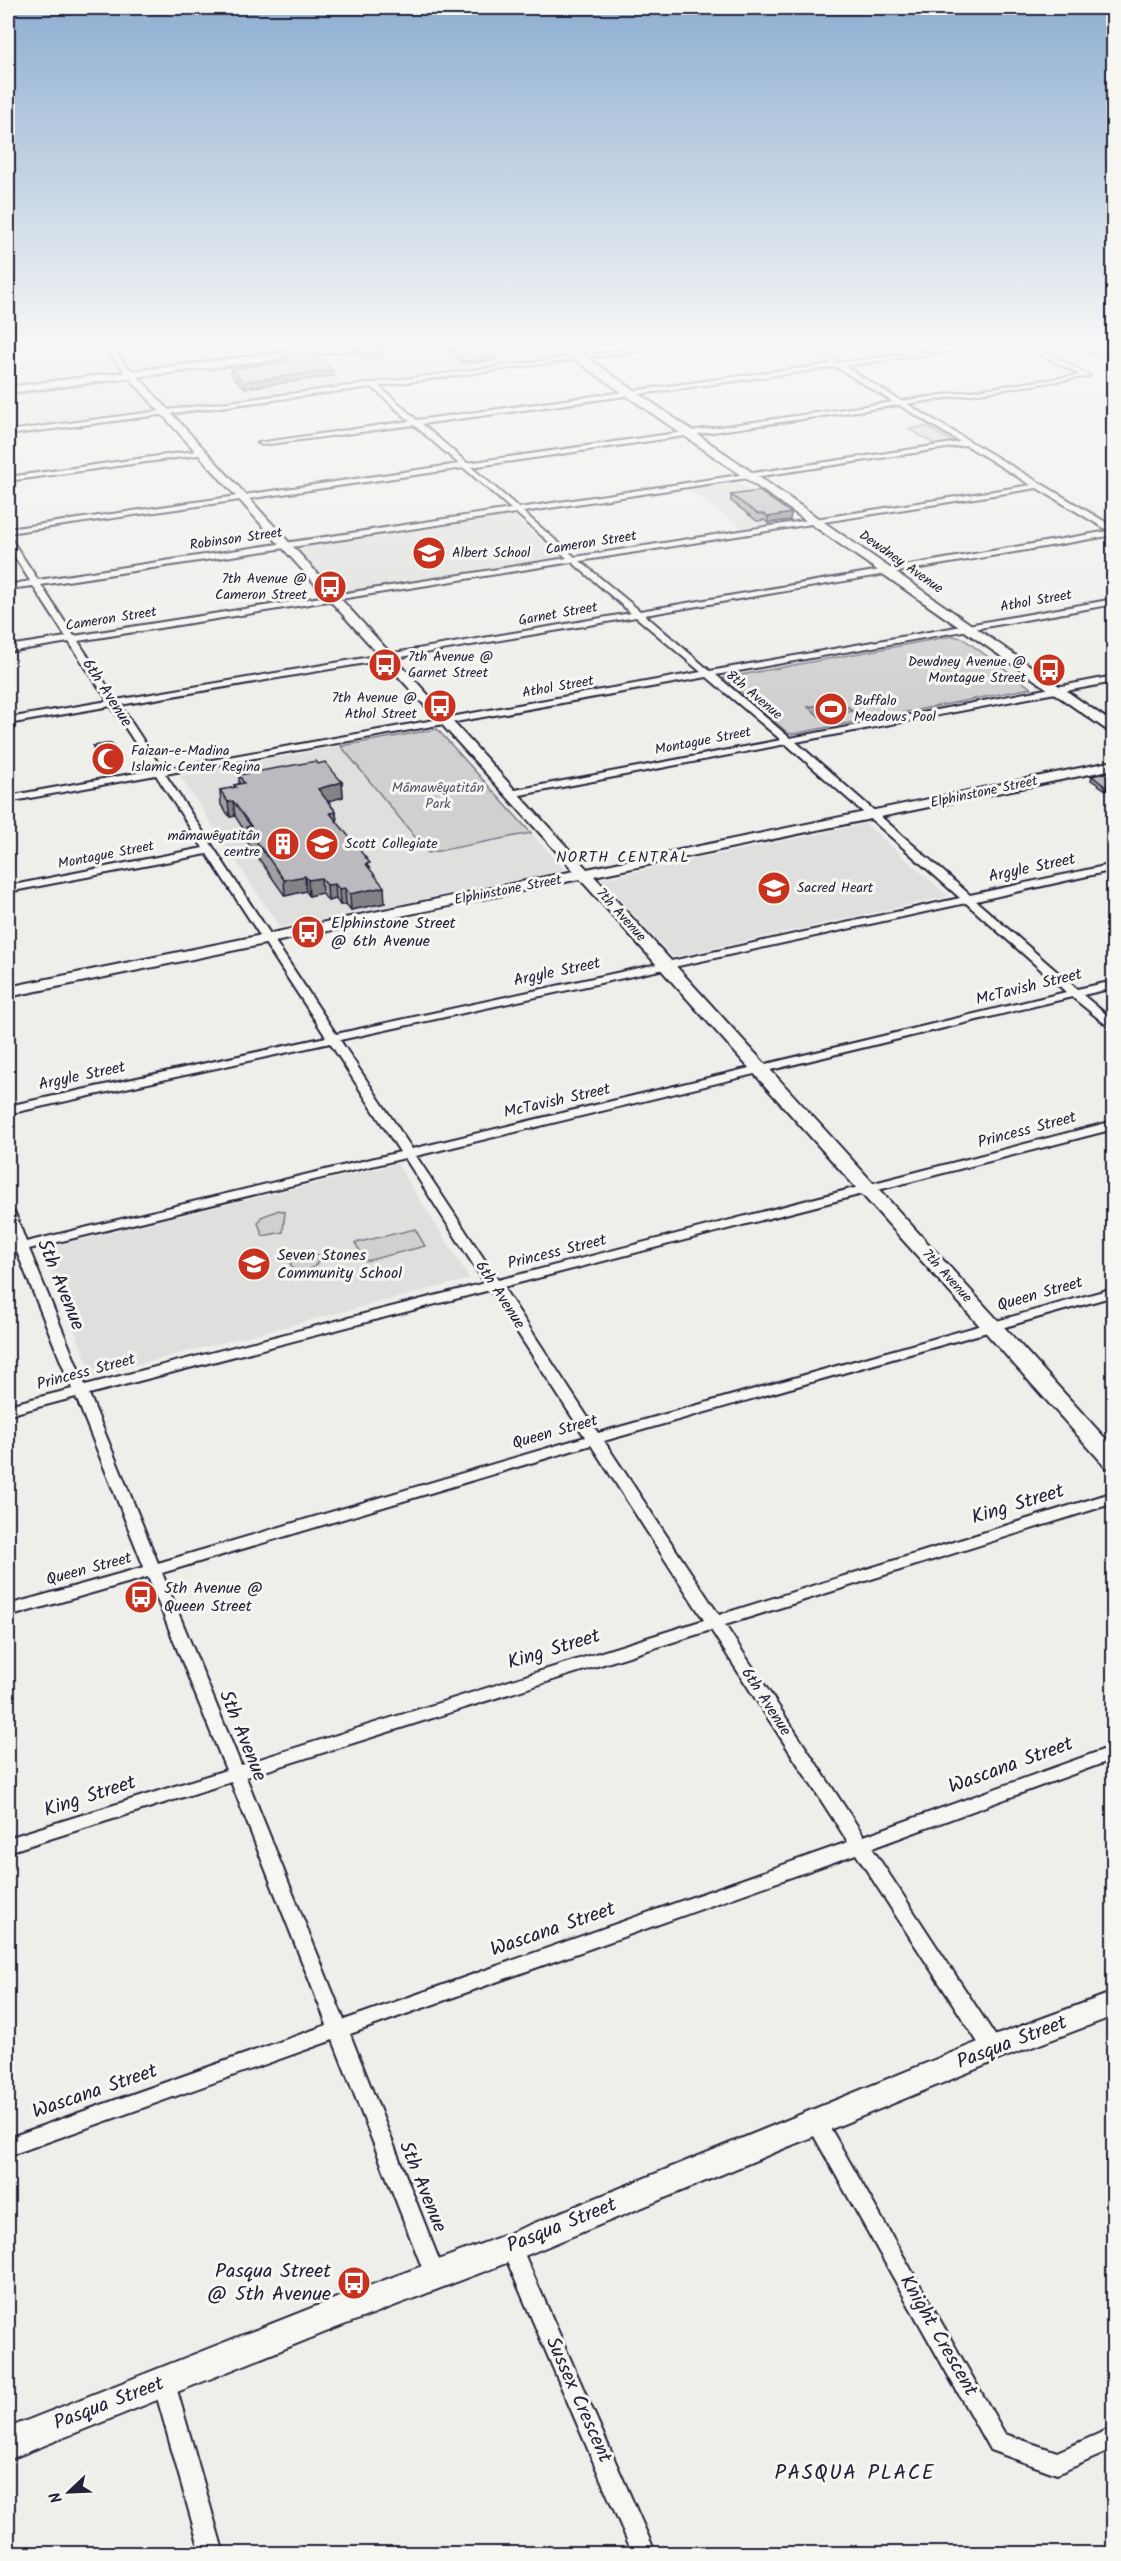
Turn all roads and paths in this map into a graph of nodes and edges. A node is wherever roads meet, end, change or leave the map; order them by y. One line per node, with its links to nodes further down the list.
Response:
1 (126, 463): 10 (street)
2 (212, 463): 12 (street, 7th Avenue)
3 (462, 463): 8 (street, 8th Avenue)
4 (482, 463): 8 (street)
5 (732, 463): 9 (street, Dewdney Avenue)
6 (839, 463): 9 (street, Robinson Street)
7 (998, 463): 11 (street)
8 (465, 465): 12 (street); 13 (street, 8th Avenue)
9 (751, 476): 13 (street, Robinson Street); 14 (street, Dewdney Avenue)
10 (8, 479)
11 (1037, 486): 14 (street, Cameron Street); 16 (street)
12 (243, 497): 15 (street); 18 (street, 7th Avenue)
13 (517, 510): 18 (street, Robinson Street); 19 (street, 8th Avenue)
14 (816, 521): 19 (street, Cameron Street); 20 (street, Dewdney Avenue)
15 (8, 531)
16 (1113, 532): 20 (street, Garnet Street)
17 (8, 541): 21 (street, 6th Avenue)
18 (287, 546): 21 (street, Robinson Street); 23 (street, 7th Avenue)
19 (573, 559): 23 (street, Cameron Street); 25 (street, 8th Avenue)
20 (888, 572): 25 (street, Garnet Street); 26 (street, Dewdney Avenue)
21 (35, 583): 22 (street, Robinson Street); 27 (street, 6th Avenue)
22 (8, 587)
23 (332, 597): 27 (street, Cameron Street); 29 (street, 7th Avenue)
24 (1113, 601): 26 (street, Athol Street)
25 (638, 614): 29 (street, Garnet Street); 30 (street, 8th Avenue)
26 (968, 628): 30 (street, Athol Street); 32 (street, Dewdney Avenue)
27 (72, 639): 28 (street, Cameron Street); 33 (street, 6th Avenue)
28 (8, 649)
29 (385, 657): 33 (street, Garnet Street); 35 (street, 7th Avenue)
30 (708, 674): 35 (street, Athol Street); 37 (street, 8th Avenue)
31 (1113, 679): 32 (street, Montague Street)
32 (1057, 690): 36 (street, Dewdney Avenue); 37 (street, Montague Street)
33 (114, 703): 34 (street, Garnet Street); 39 (street, 6th Avenue)
34 (8, 721)
35 (444, 721): 39 (street, Athol Street); 40 (street, 7th Avenue)
36 (1113, 730)
37 (787, 740): 40 (street, Montague Street); 42 (street, 8th Avenue)
38 (1113, 765): 42 (street, Elphinstone Street)
39 (158, 772): 41 (street, Athol Street); 43 (street, 6th Avenue)
40 (510, 794): 45 (street, 7th Avenue)
41 (8, 799)
42 (872, 815): 45 (street, Elphinstone Street); 47 (street, 8th Avenue)
43 (210, 850): 46 (street, Montague Street); 48 (street, 6th Avenue)
44 (1113, 867): 47 (street, Argyle Street)
45 (584, 875): 48 (street, Elphinstone Street); 49 (street, 7th Avenue)
46 (8, 889)
47 (967, 899): 49 (street, Argyle Street); 52 (street, 8th Avenue)
48 (267, 939): 51 (street, Elphinstone Street); 54 (street, 6th Avenue)
49 (666, 965): 54 (street, Argyle Street); 55 (street, 7th Avenue)
50 (1113, 984): 52 (street, McTavish Street)
51 (8, 992)
52 (1073, 993): 53 (street, 8th Avenue); 55 (street, McTavish Street)
53 (1113, 1028)
54 (332, 1038): 56 (street, Argyle Street); 58 (street, 6th Avenue)
55 (761, 1070): 58 (street, McTavish Street); 59 (street, 7th Avenue)
56 (8, 1110)
57 (1113, 1125): 59 (street, Princess Street)
58 (408, 1154): 61 (street, McTavish Street); 62 (street, 6th Avenue)
59 (869, 1188): 62 (street, Princess Street); 64 (street, 7th Avenue)
60 (8, 1213): 61 (street, 5th Avenue)
61 (14, 1248): 65 (street, 5th Avenue)
62 (494, 1285): 65 (street, Princess Street); 67 (street, 6th Avenue)
63 (1113, 1292): 64 (street, Queen Street)
64 (992, 1326): 67 (street, Queen Street); 68 (street, 7th Avenue)
65 (81, 1390): 66 (street, Princess Street); 70 (street, 5th Avenue)
66 (8, 1410)
67 (594, 1439): 70 (street, Queen Street); 72 (street, 6th Avenue)
68 (1113, 1462)
69 (1113, 1497): 72 (street, King Street)
70 (153, 1570): 71 (street, Queen Street); 74 (street, 5th Avenue)
71 (8, 1611)
72 (714, 1622): 74 (street, King Street); 76 (street, 6th Avenue)
73 (1113, 1752): 76 (street, Wascana Street)
74 (234, 1772): 75 (street, King Street); 78 (street, 5th Avenue)
75 (8, 1845)
76 (860, 1845): 78 (street, Wascana Street); 79 (street, 6th Avenue)
77 (1111, 2009): 79 (street, Pasqua Street)
78 (337, 2030): 81 (street, Wascana Street); 83 (street, 5th Avenue)
79 (993, 2049): 80 (street, Pasqua Street)
80 (817, 2123): 82 (street, Pasqua Street); 85 (street, Knight Crescent)
81 (8, 2147)
82 (511, 2247): 83 (street, Pasqua Street); 88 (street, Sussex Crescent)
83 (435, 2275): 84 (street, Pasqua Street)
84 (164, 2383): 86 (street, Pasqua Street); 87 (street)
85 (1113, 2438)
86 (8, 2444)
87 (213, 2553)
88 (645, 2553)

